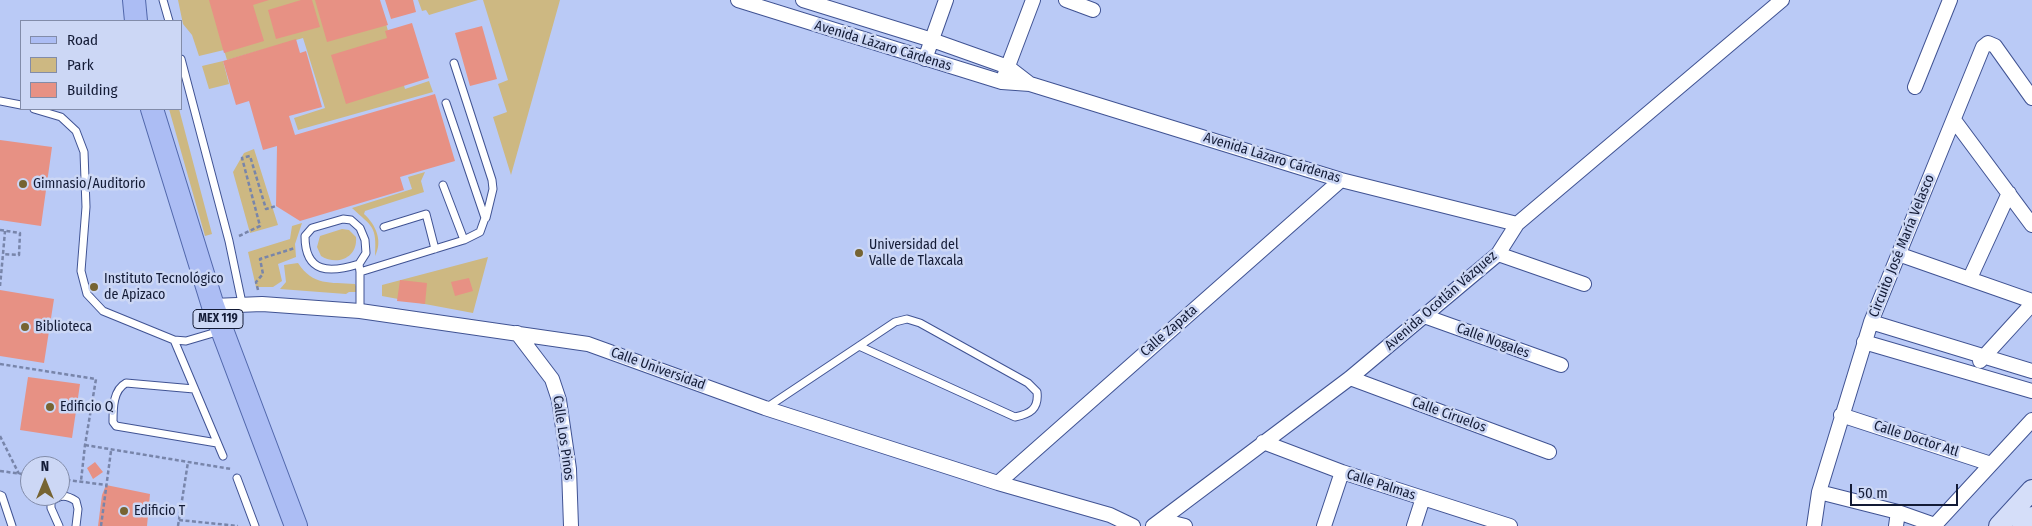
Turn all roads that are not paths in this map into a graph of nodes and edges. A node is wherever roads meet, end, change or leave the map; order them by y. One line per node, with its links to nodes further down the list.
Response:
1 (134, 0): 12 (main road)
2 (163, 0): 13 (lane)
3 (738, 0): 15 (street, Avenida Lázaro Cárdenas)
4 (803, 0): 10 (street, Avenida Lázaro Cárdenas)
5 (946, 0): 14 (street)
6 (1032, 0): 18 (street)
7 (1066, 0): 11 (street)
8 (1782, 0): 33 (street, Avenida Ocotlán Vázquez)
9 (1950, 0): 21 (street)
10 (831, 4): 14 (street, Avenida Lázaro Cárdenas)
11 (1093, 10)
12 (136, 20)
13 (170, 20)
14 (932, 40): 15 (street); 18 (street, Avenida Lázaro Cárdenas)
15 (925, 59): 19 (street, Avenida Lázaro Cárdenas)
16 (182, 62): 43 (lane)
17 (454, 63): 32 (lane)
18 (1008, 67): 19 (street); 20 (street, Avenida Lázaro Cárdenas)
19 (1002, 82): 20 (street, Avenida Lázaro Cárdenas)
20 (1030, 84): 29 (street, Avenida Lázaro Cárdenas)
21 (1915, 87)
22 (2032, 98): 28 (street, Circuito José María Velasco)
23 (0, 101): 25 (lane)
24 (446, 103): 32 (lane)
25 (20, 105)
26 (37, 110): 51 (lane)
27 (152, 110): 45 (main road, MEX 119)
28 (1954, 120): 31 (street); 39 (street, Circuito José María Velasco)
29 (1341, 180): 33 (street, Avenida Lázaro Cárdenas); 71 (street, Calle Zapata)
30 (443, 186): 36 (lane)
31 (2009, 193): 34 (street); 41 (street)
32 (486, 218): 36 (lane)
33 (1517, 224): 38 (street, Avenida Ocotlán Vázquez)
34 (2032, 225)
35 (384, 227): 37 (lane)
36 (464, 240): 37 (lane)
37 (435, 249): 40 (lane)
38 (1498, 254): 42 (street); 47 (street, Avenida Ocotlán Vázquez)
39 (1898, 254): 41 (street); 48 (street, Circuito José María Velasco)
40 (359, 268): 40 (lane); 46 (lane)
41 (1970, 278): 44 (street)
42 (1584, 284)
43 (242, 303): 45 (street, Calle Universidad); 46 (street, Calle Universidad)
44 (2032, 303): 54 (street)
45 (213, 306): 49 (main road, MEX 119)
46 (360, 311): 50 (street, Calle Universidad)
47 (1424, 316): 55 (street, Calle Nogales); 58 (street, Avenida Ocotlán Vázquez)
48 (1871, 322): 52 (street, Circuito José María Velasco); 54 (street)
49 (222, 331): 51 (lane); 85 (main road, MEX 119)
50 (517, 333): 61 (street, Calle Universidad); 86 (street, Calle Los Pinos)
51 (174, 340): 59 (lane)
52 (1864, 342): 57 (street); 62 (street, Circuito José María Velasco)
53 (859, 346): 53 (lane); 61 (lane)
54 (1985, 356): 56 (street); 57 (street)
55 (1561, 365)
56 (2032, 371)
57 (1969, 372): 60 (street)
58 (1350, 378): 64 (street, Avenida Ocotlán Vázquez); 66 (street, Calle Ciruelos)
59 (194, 389): 65 (lane); 65 (lane)
60 (2032, 391)
61 (765, 408): 71 (street, Calle Universidad)
62 (1841, 415): 68 (street, Calle Doctor Atl); 73 (street, Circuito José María Velasco)
63 (2032, 420): 68 (street)
64 (1263, 442): 69 (street, Calle Palmas); 79 (street, Avenida Ocotlán Vázquez)
65 (217, 443): 67 (lane)
66 (1549, 452)
67 (223, 456)
68 (1991, 464): 92 (street)
69 (1342, 472): 75 (street, Calle Palmas); 89 (street)
70 (237, 478): 84 (lane)
71 (998, 482): 78 (street, Calle Universidad)
72 (2032, 490): 93 (street)
73 (1818, 492): 77 (street); 91 (street, Circuito José María Velasco)
74 (0, 495): 81 (lane)
75 (1423, 498): 80 (street, Calle Palmas); 90 (street)
76 (2032, 517): 94 (street)
77 (1897, 519): 92 (street)
78 (1107, 522): 87 (street, Calle Universidad)
79 (1157, 523): 88 (street)
80 (1504, 525)
81 (12, 526)
82 (59, 526): 83 (lane)
83 (76, 526)
84 (255, 526)
85 (296, 526)
86 (571, 526)
87 (1133, 526)
88 (1185, 526)
89 (1324, 526)
90 (1414, 526)
91 (1814, 526)
92 (1934, 526)
93 (1999, 526)
94 (2023, 526)

